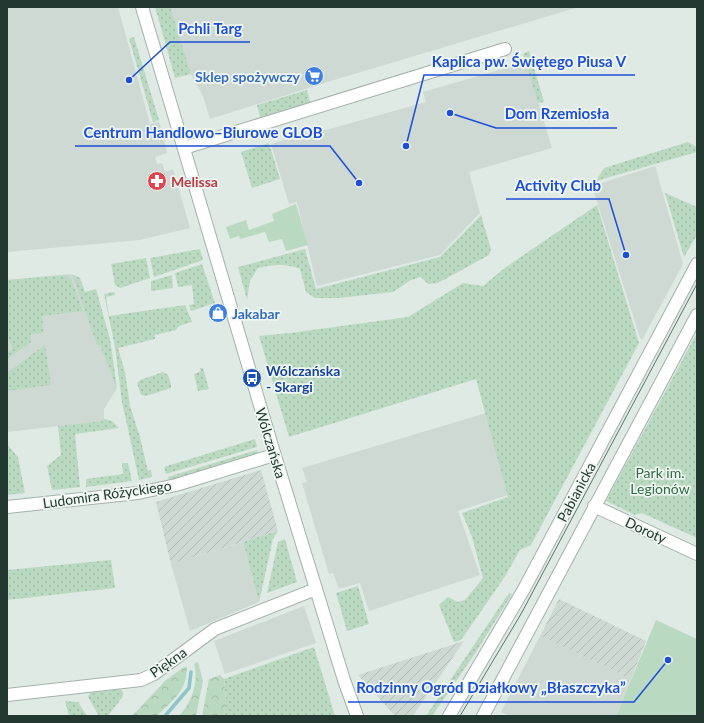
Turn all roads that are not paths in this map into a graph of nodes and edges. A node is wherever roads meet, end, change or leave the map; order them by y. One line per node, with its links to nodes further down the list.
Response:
1 (142, 7): 3 (street, Wólczańska)
2 (505, 49): 3 (street)
3 (184, 148): 6 (street, Wólczańska)
4 (697, 264): 15 (street, Pabianicka)
5 (697, 315): 7 (street, Pabianicka)
6 (274, 455): 8 (street, Ludomira Różyckiego); 10 (street, Wólczańska)
7 (594, 506): 9 (street, Doroty); 16 (street, Pabianicka)
8 (7, 507)
9 (697, 554)
10 (316, 589): 11 (street, Piękna); 12 (street, Wólczańska)
11 (7, 695)
12 (353, 702): 13 (street, Wólczańska); 14 (street)
13 (357, 716)
14 (363, 716)
15 (449, 716)
16 (483, 716)

